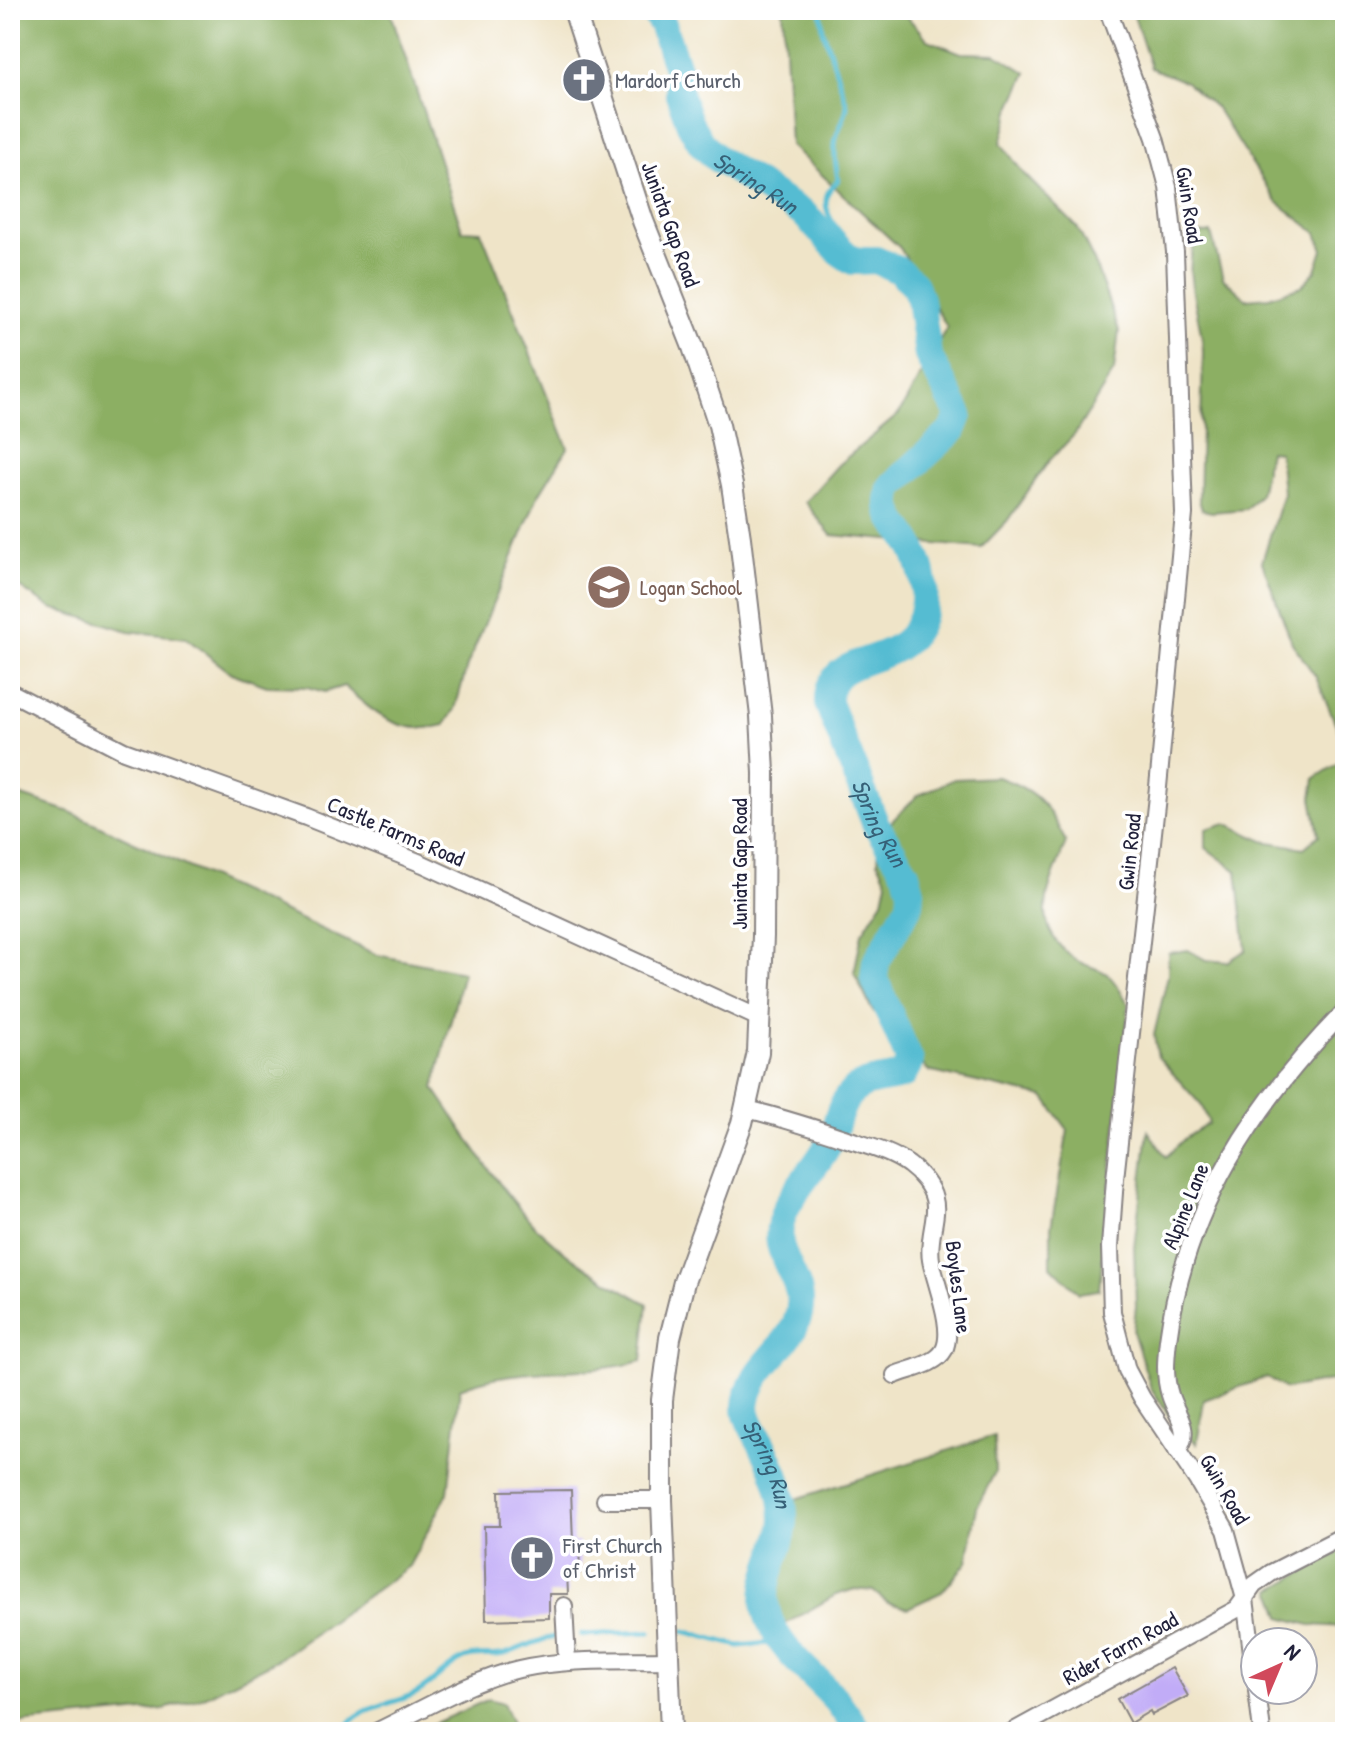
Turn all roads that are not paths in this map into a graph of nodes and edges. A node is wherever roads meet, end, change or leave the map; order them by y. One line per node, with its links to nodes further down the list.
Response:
1 (574, 10): 5 (main road, Juniata Gap Road)
2 (1108, 10): 8 (street, Gwin Road)
3 (10, 692): 5 (street, Castle Farms Road)
4 (1345, 1011): 8 (street, Alpine Lane)
5 (761, 1019): 6 (main road, Juniata Gap Road)
6 (746, 1109): 7 (street, Boyles Lane); 10 (main road, Juniata Gap Road)
7 (895, 1375)
8 (1177, 1451): 12 (street, Gwin Road)
9 (605, 1500): 10 (street)
10 (662, 1500): 15 (main road, Juniata Gap Road)
11 (1345, 1535): 12 (street, Rider Farm Road)
12 (1245, 1599): 14 (street, Gwin Road); 20 (street, Rider Farm Road)
13 (564, 1606): 16 (street)
14 (1249, 1626)
15 (668, 1660): 16 (street); 19 (main road, Juniata Gap Road)
16 (567, 1661): 18 (street)
17 (1259, 1706): 21 (street)
18 (376, 1732)
19 (671, 1732)
20 (1012, 1732)
21 (1262, 1732)

